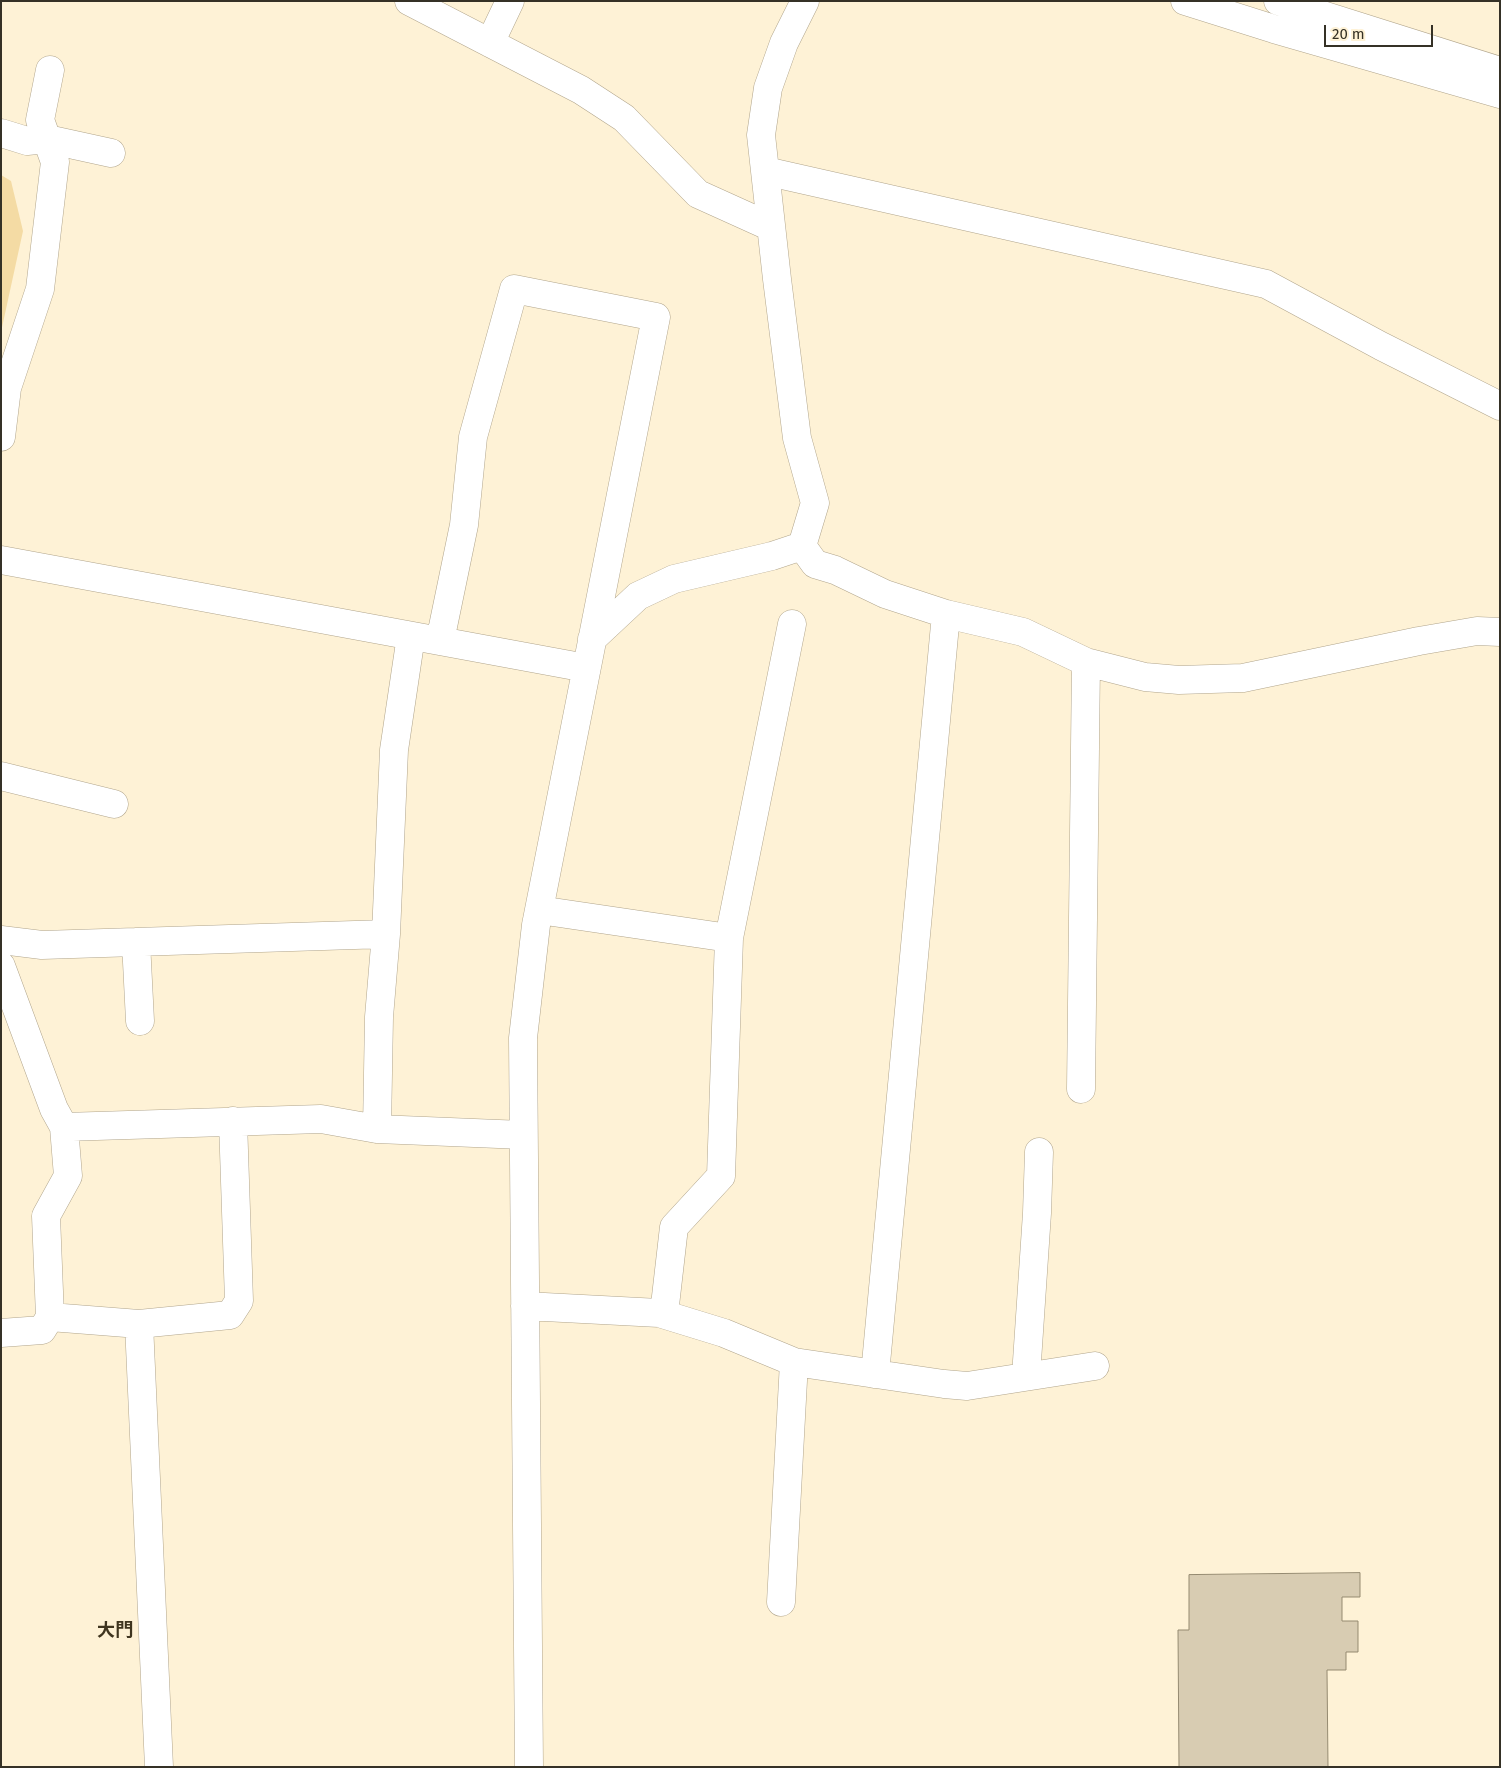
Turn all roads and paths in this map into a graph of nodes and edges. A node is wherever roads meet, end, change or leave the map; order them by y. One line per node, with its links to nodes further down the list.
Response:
1 (409, 1): 6 (street)
2 (510, 1): 6 (street)
3 (805, 1): 13 (street)
4 (1185, 1): 9 (street)
5 (1278, 1): 8 (street)
6 (490, 43): 14 (street)
7 (50, 70): 11 (street)
8 (1500, 71)
9 (1500, 94)
10 (1, 132): 11 (street)
11 (47, 139): 12 (street); 16 (street)
12 (111, 153)
13 (765, 171): 14 (street); 15 (street)
14 (771, 227): 17 (street)
15 (1500, 406)
16 (1, 438)
17 (802, 546): 19 (street); 23 (street)
18 (1, 560): 22 (street)
19 (946, 614): 25 (street); 49 (street)
20 (792, 624): 31 (street)
21 (1500, 632): 25 (street)
22 (412, 636): 24 (street); 30 (street)
23 (592, 639): 24 (street); 26 (street)
24 (440, 641): 26 (street)
25 (1086, 662): 36 (street)
26 (586, 668): 29 (street)
27 (1, 776): 28 (street)
28 (114, 804)
29 (539, 910): 31 (street); 40 (street)
30 (386, 934): 33 (street); 39 (street)
31 (729, 938): 43 (street)
32 (1, 940): 33 (street)
33 (136, 942): 35 (street)
34 (1, 966): 38 (street)
35 (140, 1022)
36 (1080, 1089)
37 (233, 1121): 38 (street); 39 (street); 45 (street)
38 (64, 1127): 44 (street)
39 (377, 1129): 40 (street)
40 (523, 1134): 42 (street)
41 (1039, 1152): 50 (street)
42 (525, 1306): 43 (street); 53 (street)
43 (664, 1314): 47 (street)
44 (50, 1317): 45 (street); 46 (street)
45 (139, 1324): 52 (street)
46 (1, 1333)
47 (794, 1362): 49 (street); 51 (street)
48 (1095, 1366): 50 (street)
49 (876, 1374): 50 (street)
50 (1026, 1376)
51 (781, 1602)
52 (159, 1767)
53 (529, 1767)

